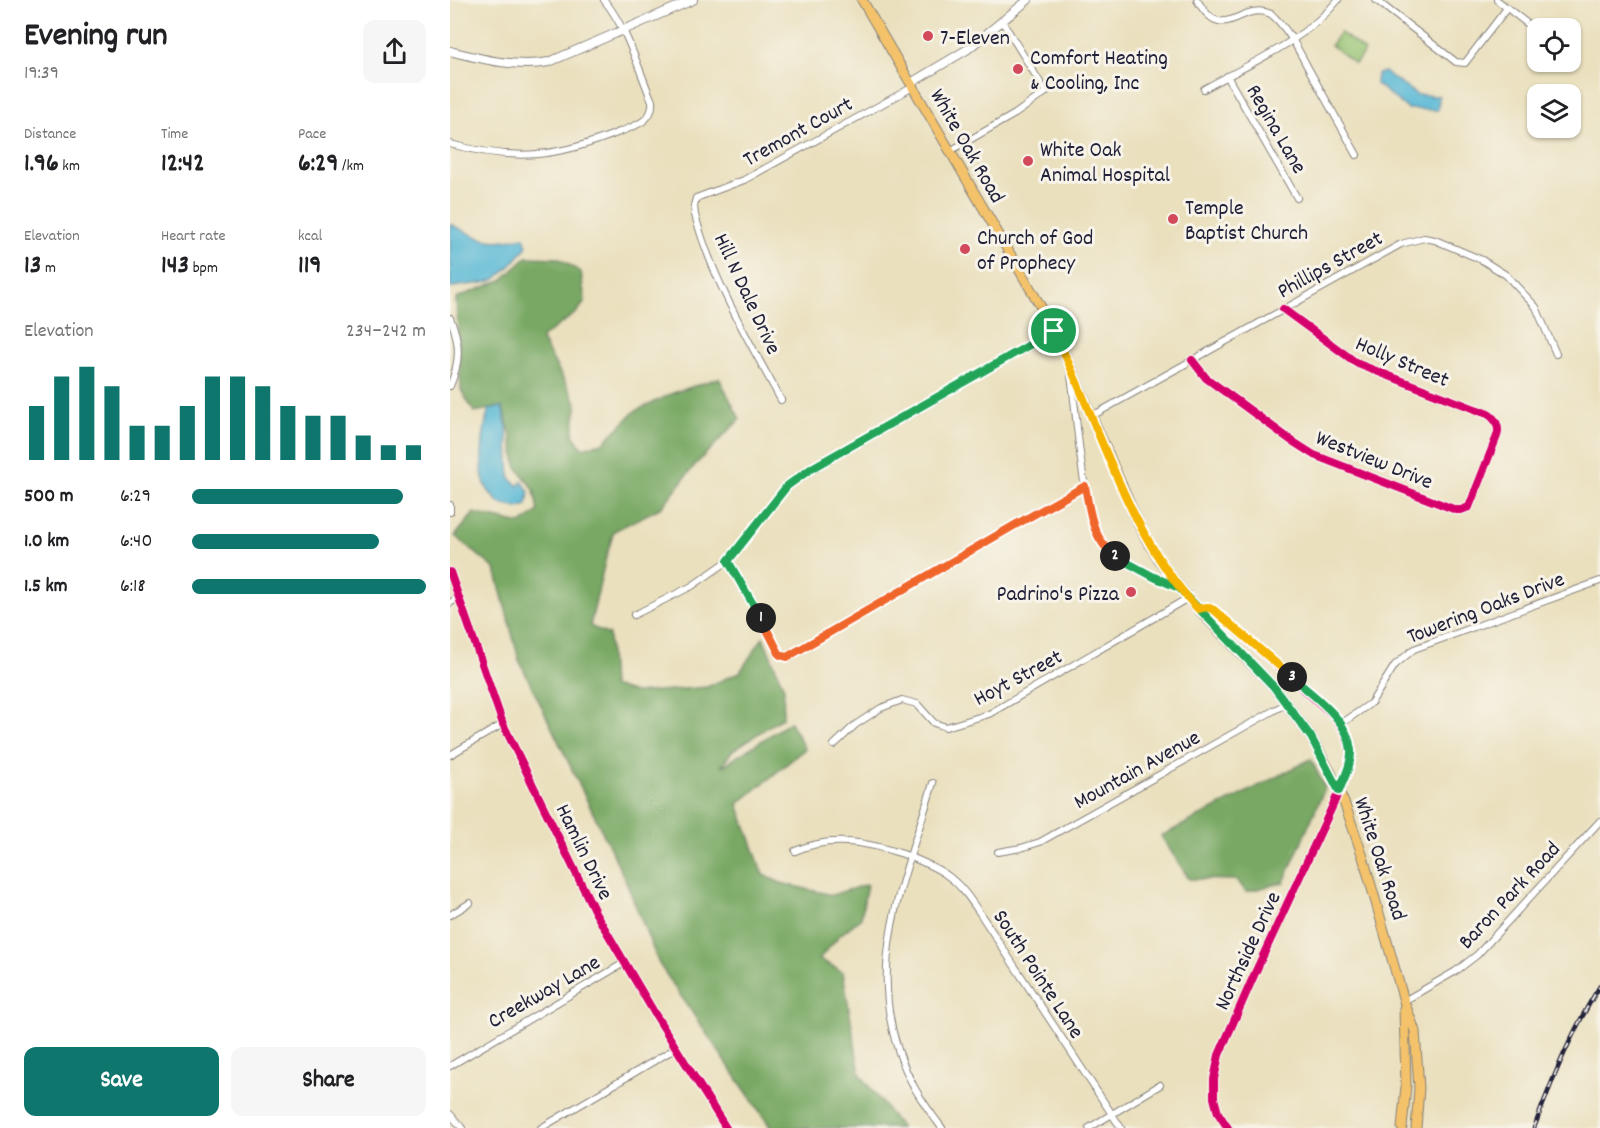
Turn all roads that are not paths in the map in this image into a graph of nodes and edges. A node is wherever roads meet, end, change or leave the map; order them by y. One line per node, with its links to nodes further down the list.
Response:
1 (604, 0): 12 (street)
2 (693, 0): 12 (street)
3 (862, 0): 16 (main road, White Oak Road)
4 (1028, 0): 10 (street)
5 (1197, 0): 13 (street)
6 (1338, 0): 13 (street)
7 (1376, 0): 9 (street)
8 (1497, 0): 9 (street)
9 (1507, 8): 11 (street)
10 (1002, 21): 16 (street); 19 (street)
11 (1527, 23)
12 (622, 31): 14 (street); 18 (street)
13 (1293, 39): 15 (street); 20 (street)
14 (450, 51)
15 (1227, 76): 17 (street); 22 (street, Regina Lane)
16 (912, 85): 19 (main road, White Oak Road); 21 (street, Tremont Court)
17 (1204, 89)
18 (450, 144)
19 (950, 151): 25 (main road, White Oak Road)
20 (1357, 155)
21 (696, 198): 30 (street, Hill N Dale Drive)
22 (1297, 198)
23 (1283, 309): 27 (street, Phillips Street); 28 (street, Phillips Street); 32 (street, Holly Street)
24 (450, 318): 29 (street)
25 (1054, 331): 26 (main road, White Oak Road); 36 (street)
26 (1064, 352): 31 (main road, White Oak Road); 33 (street)
27 (1556, 354)
28 (1192, 360): 31 (street, Phillips Street); 32 (street, Westview Drive)
29 (450, 386)
30 (781, 400)
31 (1092, 416): 39 (main road, White Oak Road)
32 (1495, 443)
33 (1085, 486): 36 (street); 39 (street)
34 (450, 505): 35 (street)
35 (450, 512)
36 (728, 561): 44 (street)
37 (450, 572): 40 (street, Hamlin Drive)
38 (1600, 581): 47 (street, Towering Oaks Drive)
39 (1179, 588): 41 (main road, White Oak Road)
40 (458, 598): 42 (street); 46 (street, Hamlin Drive)
41 (1188, 598): 43 (main road, White Oak Road); 48 (street, Hoyt Street)
42 (450, 603)
43 (1198, 609): 45 (main road, White Oak Road); 47 (street)
44 (634, 615)
45 (1287, 703): 51 (main road, White Oak Road); 54 (street, Mountain Avenue)
46 (503, 724): 49 (street); 58 (street, Hamlin Drive)
47 (1341, 724): 51 (street, Northside Drive)
48 (834, 745)
49 (450, 755)
50 (933, 783): 55 (street)
51 (1339, 791): 59 (main road, White Oak Road); 71 (street, Northside Drive)
52 (1600, 821): 59 (street, Baron Park Road)
53 (795, 851): 55 (street, South Pointe Lane)
54 (998, 852)
55 (911, 857): 64 (street, South Pointe Lane); 68 (street)
56 (470, 903): 57 (street)
57 (450, 915)
58 (624, 963): 60 (street, Hamlin Drive); 61 (street, Creekway Lane)
59 (1404, 1001): 72 (main road, White Oak Road); 73 (main road, White Oak Road)
60 (676, 1048): 66 (street); 67 (street, Hamlin Drive)
61 (450, 1066)
62 (1160, 1085): 64 (street)
63 (450, 1114): 65 (street)
64 (1112, 1114): 69 (street); 70 (street, South Pointe Lane)
65 (462, 1128)
66 (541, 1128)
67 (726, 1128)
68 (942, 1128)
69 (1089, 1128)
70 (1120, 1128)
71 (1228, 1128)
72 (1402, 1128)
73 (1416, 1128)

